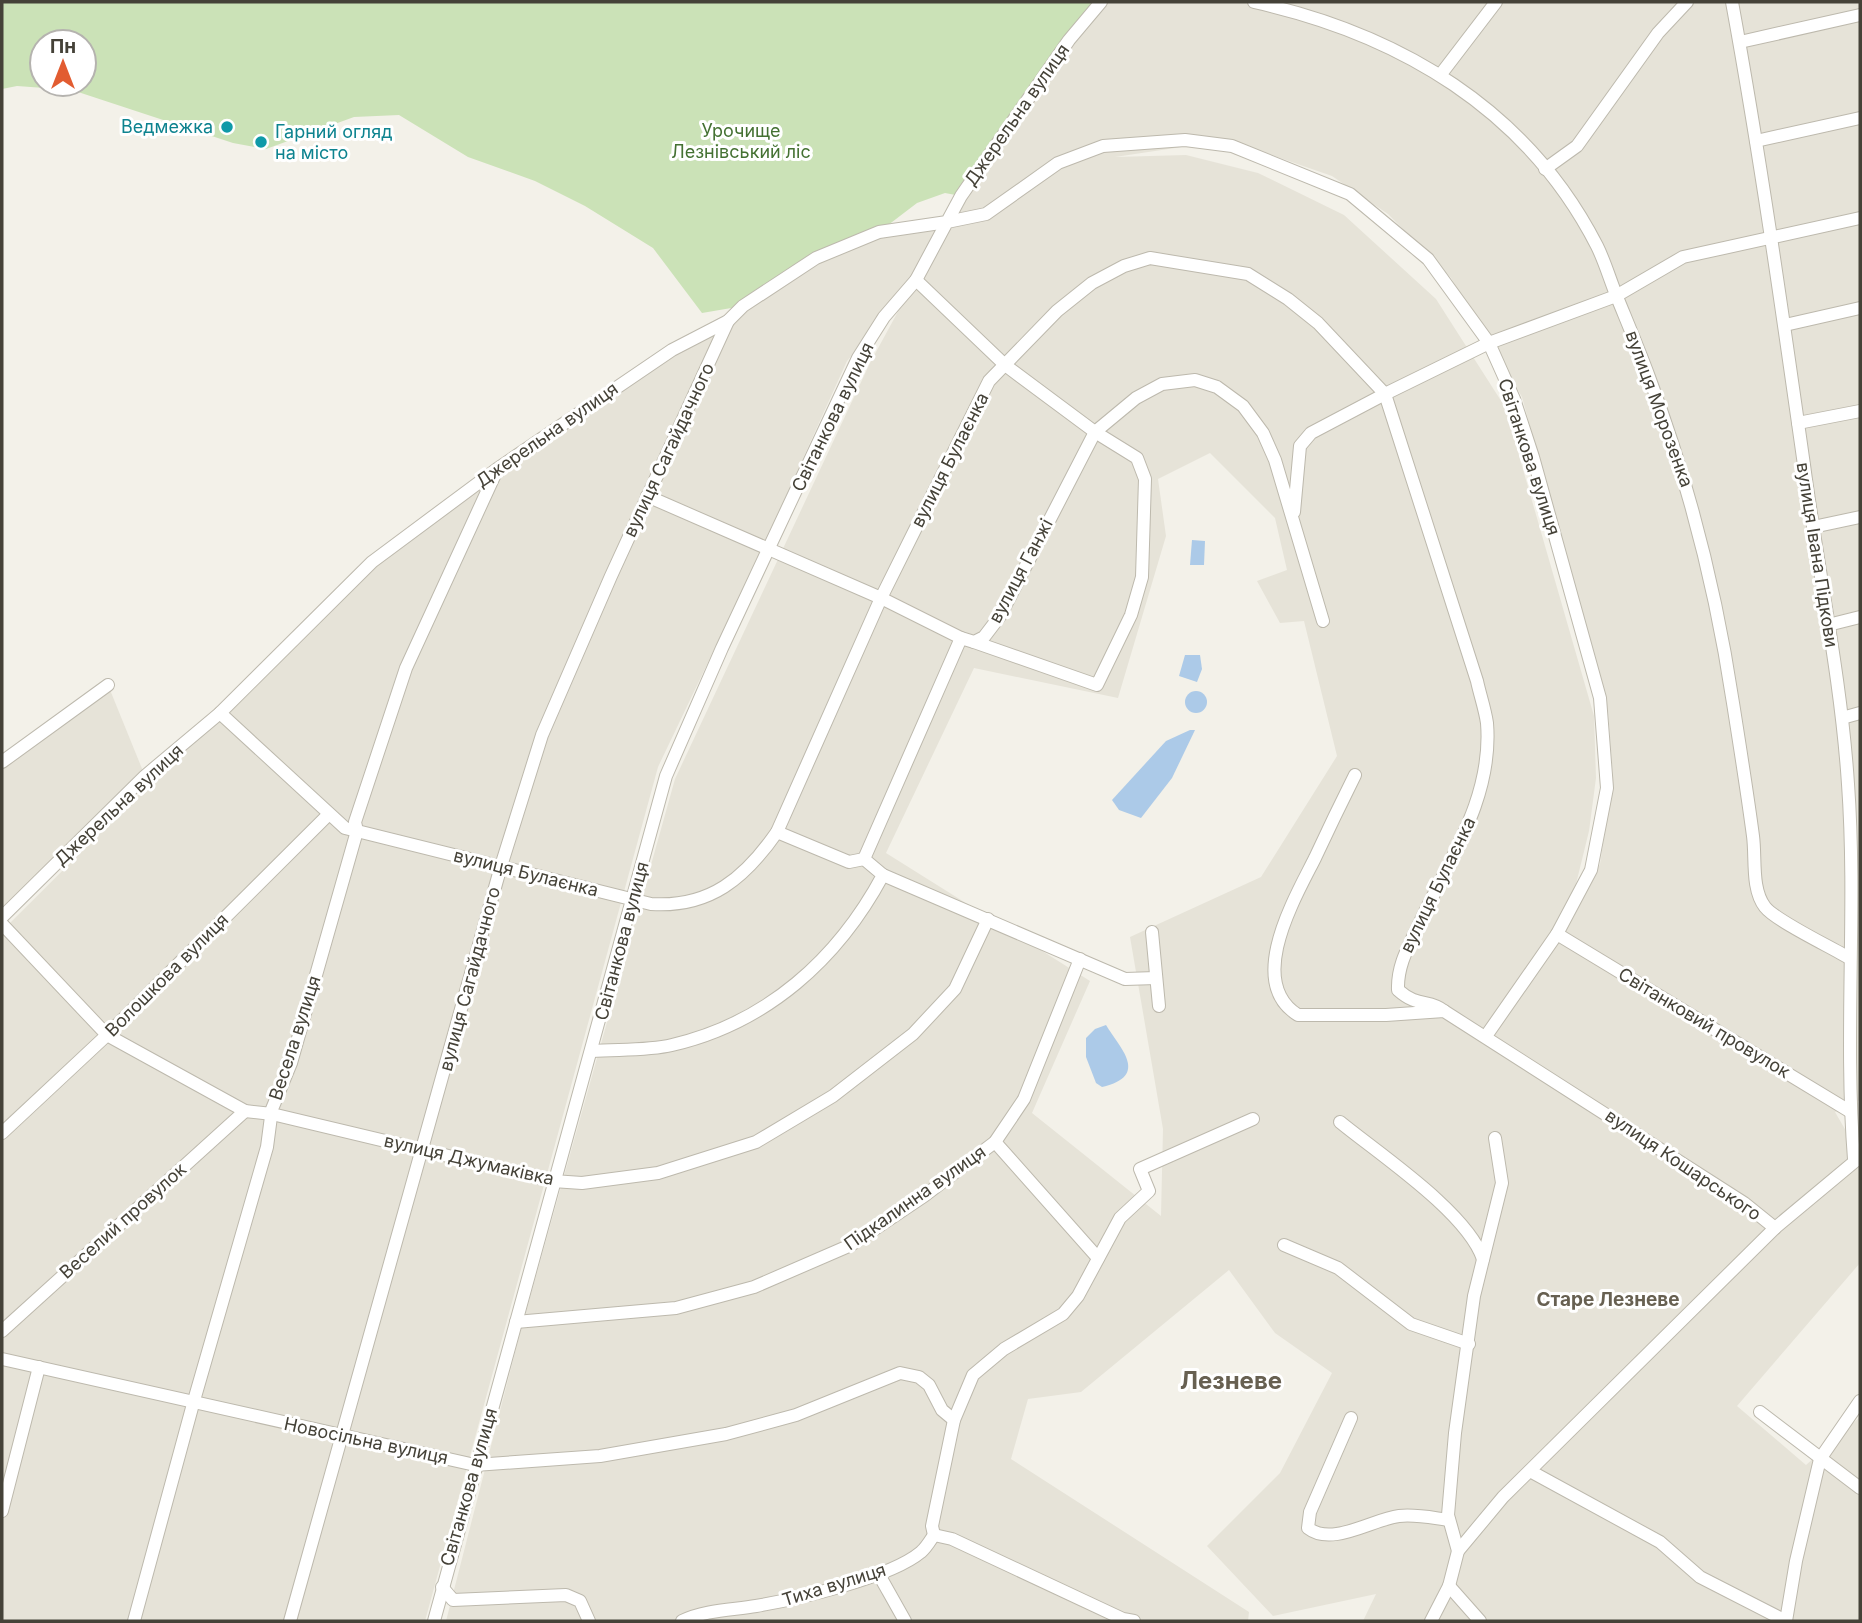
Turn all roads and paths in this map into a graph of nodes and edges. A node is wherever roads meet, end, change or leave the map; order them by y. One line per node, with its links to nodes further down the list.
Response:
1 (1101, 2): 14 (street, Джерельна вулиця)
2 (1254, 2): 6 (street, вулиця Морозенка)
3 (1496, 2): 9 (street)
4 (1687, 2): 12 (street)
5 (1732, 2): 8 (street, вулиця Івана Підкови)
6 (1302, 6): 9 (street, вулиця Морозенка)
7 (1860, 15): 8 (street)
8 (1740, 42): 11 (street, вулиця Івана Підкови)
9 (1441, 74): 12 (street, вулиця Морозенка)
10 (1860, 118): 11 (street)
11 (1756, 141): 15 (street, вулиця Івана Підкови)
12 (1545, 169): 17 (street, вулиця Морозенка)
13 (1860, 218): 15 (street)
14 (947, 222): 16 (street, Світанкова вулиця); 19 (street, Джерельна вулиця); 21 (street, Світанкова вулиця)
15 (1772, 236): 17 (street); 20 (street, вулиця Івана Підкови)
16 (916, 280): 22 (street); 32 (street, Світанкова вулиця)
17 (1616, 296): 21 (street); 59 (street, вулиця Морозенка)
18 (1860, 308): 20 (street)
19 (728, 321): 27 (street, Джерельна вулиця); 28 (street, вулиця Сагайдачного)
20 (1785, 325): 25 (street, вулиця Івана Підкови)
21 (1489, 343): 23 (street); 58 (street, Світанкова вулиця)
22 (1005, 365): 23 (street, вулиця Булаєнка); 26 (street); 33 (street, вулиця Булаєнка)
23 (1385, 394): 30 (street); 63 (street, вулиця Булаєнка)
24 (1860, 411): 25 (street)
25 (1798, 423): 31 (street, вулиця Івана Підкови)
26 (1095, 432): 30 (street, вулиця Ганжі); 38 (street, вулиця Ганжі); 38 (street)
27 (497, 469): 40 (street, Джерельна вулиця); 47 (street, Весела вулиця)
28 (647, 496): 32 (street); 50 (street, вулиця Сагайдачного)
29 (1860, 517): 31 (street)
30 (1294, 523): 35 (street, вулиця Ганжі)
31 (1813, 527): 36 (street, вулиця Івана Підкови)
32 (769, 550): 33 (street); 52 (street, Світанкова вулиця)
33 (881, 598): 37 (street); 48 (street, вулиця Булаєнка)
34 (1860, 617): 36 (street)
35 (1323, 621)
36 (1829, 625): 42 (street, вулиця Івана Підкови)
37 (961, 638): 38 (street); 49 (street)
38 (974, 642)
39 (108, 685): 43 (street)
40 (220, 713): 45 (street, вулиця Булаєнка); 53 (street, Джерельна вулиця)
41 (1860, 713): 42 (street)
42 (1842, 718): 46 (street, вулиця Івана Підкови)
43 (2, 762)
44 (1355, 775): 63 (street)
45 (329, 814): 47 (street, вулиця Булаєнка); 64 (street, Волошкова вулиця)
46 (1855, 814): 55 (street, вулиця Івана Підкови)
47 (356, 831): 50 (street, вулиця Булаєнка); 69 (street, Весела вулиця)
48 (777, 832): 49 (street); 52 (street, вулиця Булаєнка)
49 (864, 859): 51 (street)
50 (501, 866): 52 (street, вулиця Булаєнка); 75 (street, вулиця Сагайдачного)
51 (883, 875): 54 (street); 66 (street)
52 (633, 900): 66 (street, Світанкова вулиця)
53 (2, 917)
54 (988, 919): 60 (street); 77 (street, вулиця Джумаківка)
55 (1856, 919): 59 (street, вулиця Івана Підкови)
56 (2, 924): 64 (street, вулиця Джумаківка)
57 (1152, 932): 61 (street)
58 (1557, 934): 65 (street, Світанкова вулиця); 68 (street, Світанковий провулок)
59 (1849, 958): 68 (street, вулиця Івана Підкови)
60 (1080, 959): 61 (street); 74 (street, Підкалинна вулиця)
61 (1156, 978): 62 (street)
62 (1159, 1006)
63 (1444, 1011): 65 (street, вулиця Кошарського)
64 (107, 1035): 67 (street, вулиця Джумаківка); 72 (street, Волошкова вулиця)
65 (1486, 1036): 78 (street, вулиця Кошарського)
66 (592, 1051): 77 (street, Світанкова вулиця)
67 (245, 1111): 69 (street, вулиця Джумаківка); 83 (street, Веселий провулок)
68 (1850, 1112): 76 (street, вулиця Івана Підкови)
69 (272, 1114): 75 (street, вулиця Джумаківка); 88 (street, Весела вулиця)
70 (1253, 1119): 80 (street)
71 (1340, 1122): 81 (street)
72 (2, 1133)
73 (1495, 1138): 81 (street)
74 (995, 1142): 80 (street); 82 (street, Підкалинна вулиця)
75 (423, 1150): 77 (street, вулиця Джумаківка); 92 (street, вулиця Сагайдачного)
76 (1857, 1158): 78 (street)
77 (552, 1181): 82 (street, Світанкова вулиця)
78 (1775, 1228): 95 (street, вулиця Кошарського)
79 (1284, 1245): 84 (street)
80 (1098, 1258): 91 (street)
81 (1483, 1259): 84 (street)
82 (516, 1322): 94 (street, Світанкова вулиця)
83 (2, 1331)
84 (1469, 1344): 98 (street)
85 (2, 1359): 86 (street, Новосільна вулиця)
86 (38, 1367): 88 (street, Новосільна вулиця); 97 (street)
87 (1860, 1401): 93 (street)
88 (192, 1404): 92 (street, Новосільна вулиця); 104 (street, Весела вулиця)
89 (1760, 1412): 93 (street)
90 (1351, 1419): 98 (street)
91 (954, 1420): 94 (street, Новосільна вулиця); 99 (street)
92 (341, 1437): 94 (street, Новосільна вулиця); 105 (street, вулиця Сагайдачного)
93 (1820, 1458): 96 (street); 113 (street)
94 (475, 1465): 103 (street, Світанкова вулиця)
95 (1530, 1471): 100 (street, вулиця Кошарського); 113 (street)
96 (1860, 1488)
97 (2, 1511)
98 (1449, 1520): 100 (street)
99 (934, 1535): 101 (street, Тиха вулиця); 110 (street)
100 (1458, 1551): 102 (street, вулиця Кошарського)
101 (878, 1573): 108 (street, Тиха вулиця); 109 (street)
102 (1449, 1586): 111 (street, вулиця Кошарського); 112 (street)
103 (442, 1587): 106 (street, Світанкова вулиця); 107 (street)
104 (135, 1621)
105 (290, 1621)
106 (433, 1621)
107 (589, 1621)
108 (682, 1621)
109 (905, 1621)
110 (1134, 1621)
111 (1431, 1621)
112 (1480, 1621)
113 (1786, 1621)

